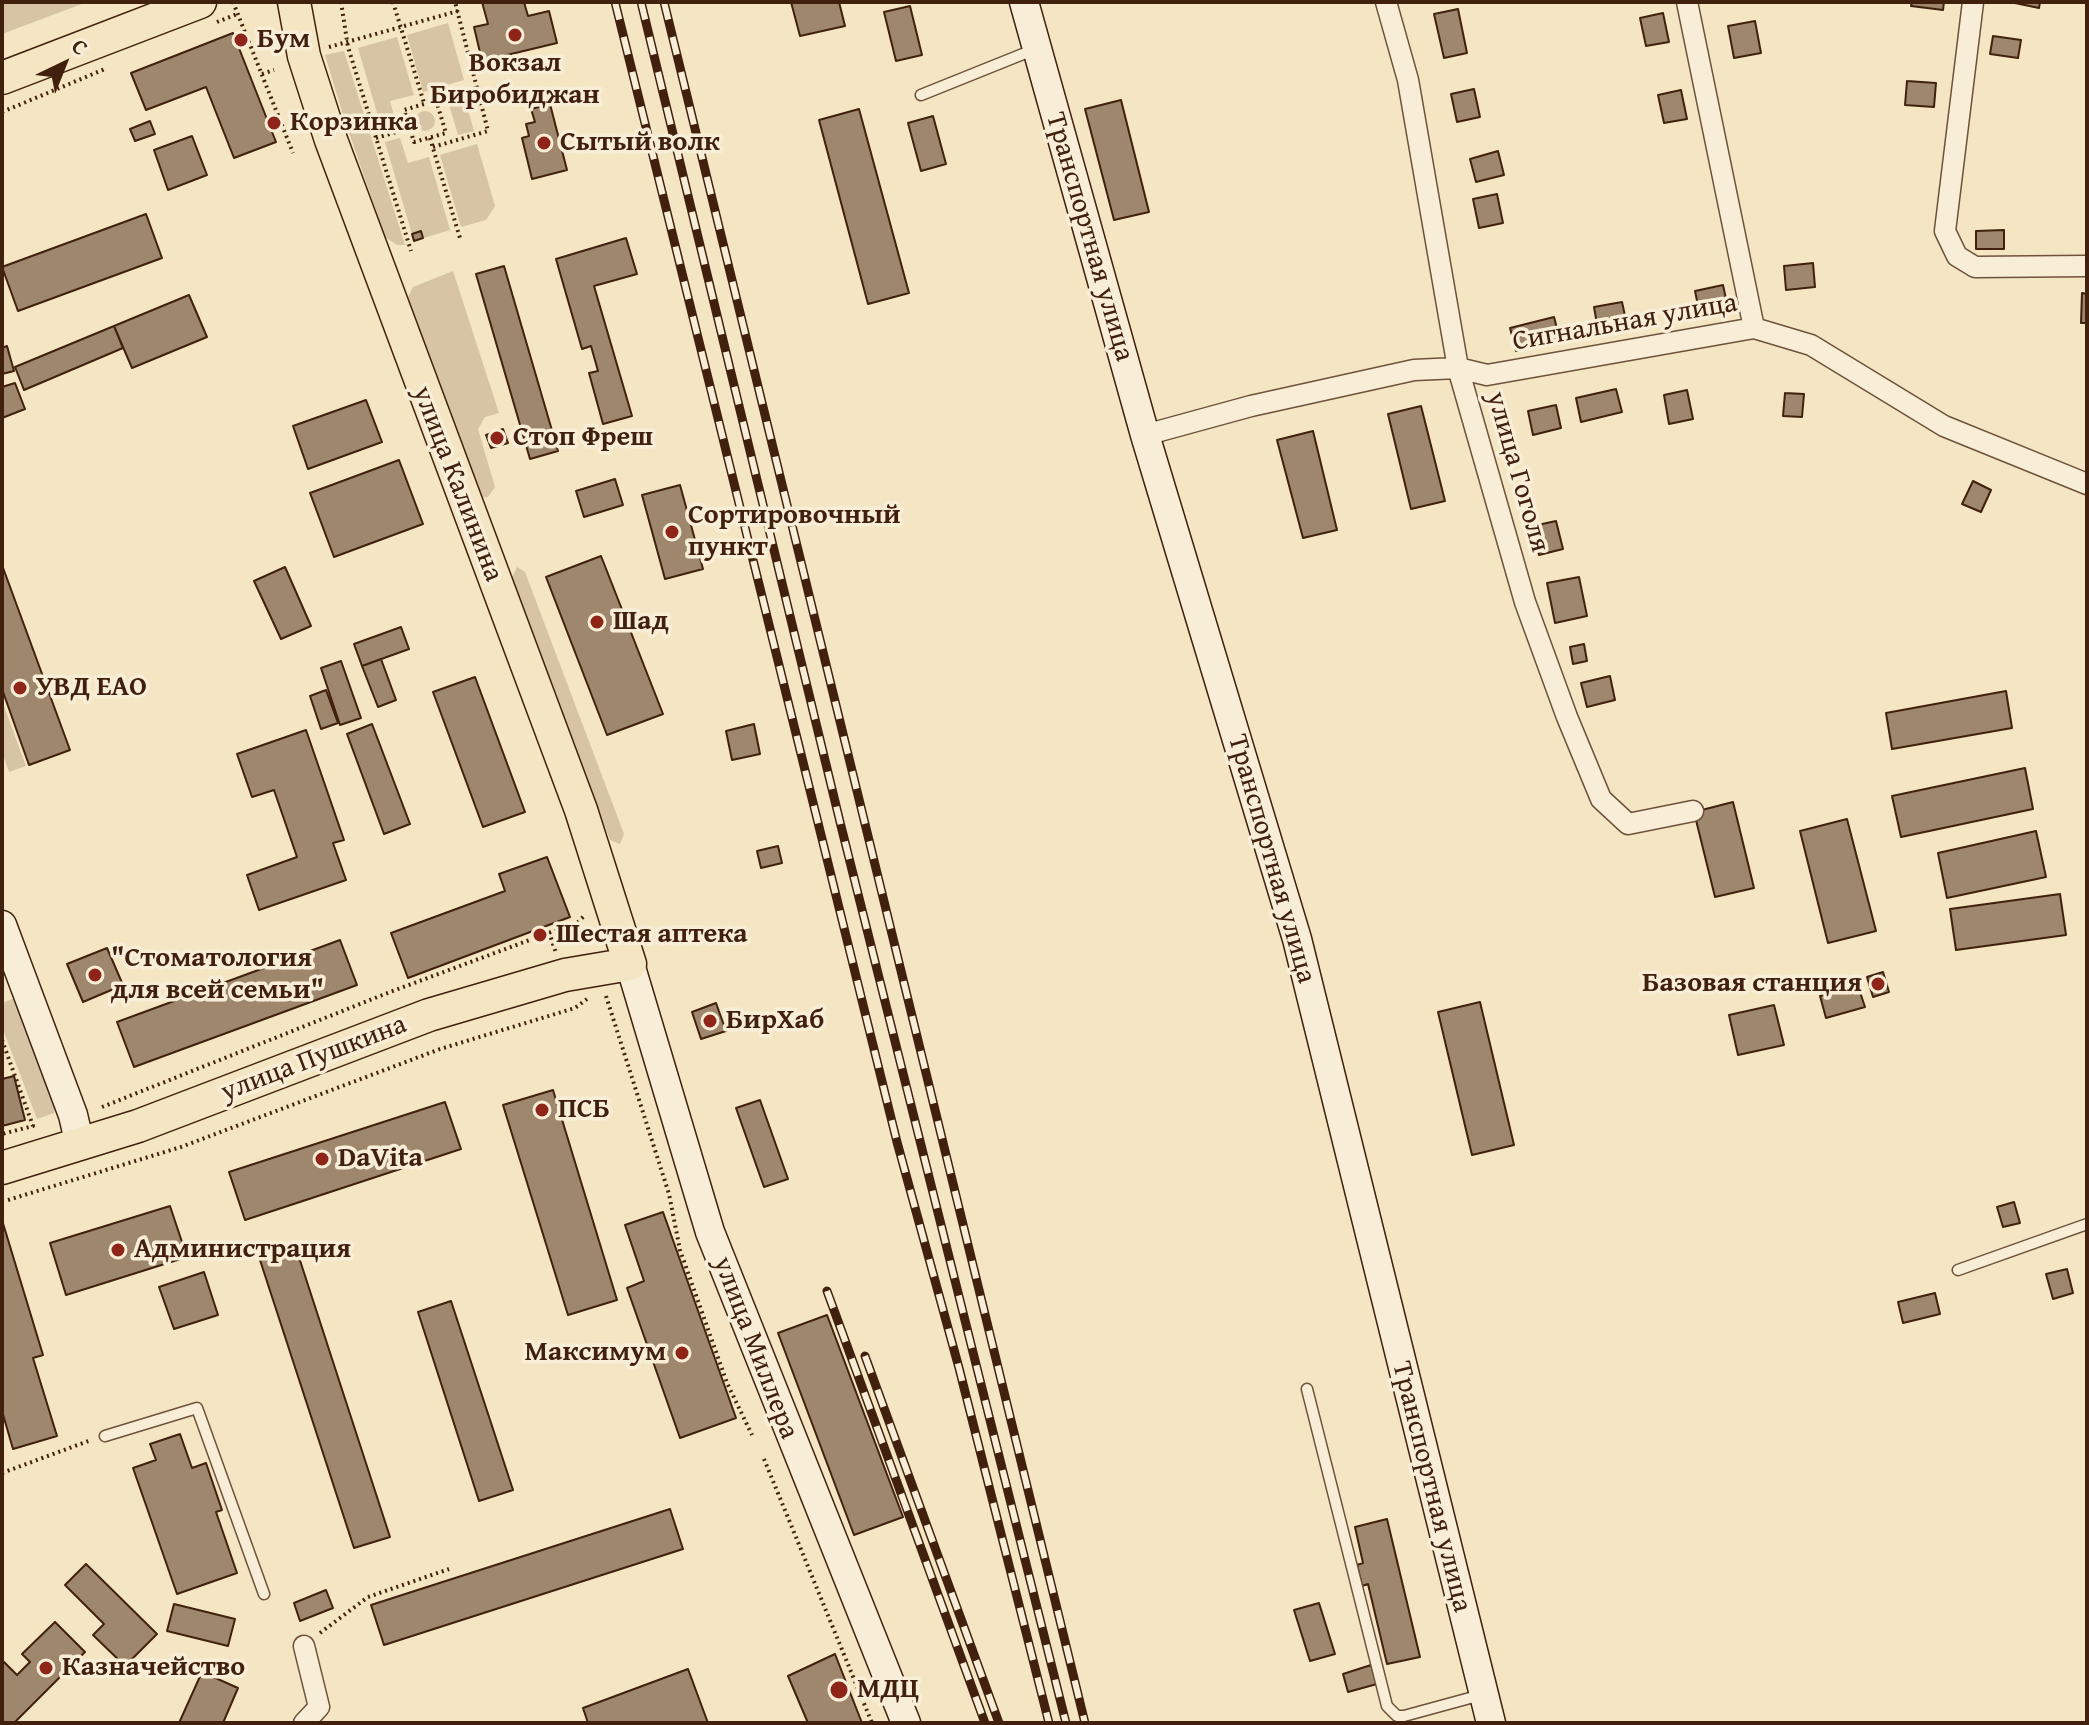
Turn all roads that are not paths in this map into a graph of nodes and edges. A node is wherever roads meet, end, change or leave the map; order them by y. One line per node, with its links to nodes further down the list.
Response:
1 (200, 2): 8 (main road)
2 (294, 2): 17 (main road, улица Калинина)
3 (1024, 2): 7 (main road, Транспортная улица)
4 (1386, 2): 12 (street, улица Гоголя)
5 (1687, 2): 11 (street)
6 (1973, 2): 10 (street)
7 (1035, 49): 9 (lane); 13 (main road, Транспортная улица)
8 (2, 78)
9 (921, 95)
10 (2087, 266)
11 (1754, 328): 12 (street, Сигнальная улица); 14 (street, Сигнальная улица)
12 (1458, 368): 13 (street, Сигнальная улица); 15 (street, улица Гоголя)
13 (1145, 435): 26 (main road, Транспортная улица)
14 (2087, 484)
15 (1693, 811)
16 (2, 925): 18 (main road)
17 (630, 964): 18 (main road, улица Пушкина); 28 (main road, улица Миллера)
18 (80, 1145): 19 (main road, улица Пушкина)
19 (2, 1168)
20 (2087, 1224): 21 (lane)
21 (1958, 1270)
22 (1307, 1389): 26 (lane)
23 (105, 1436): 24 (lane)
24 (264, 1594)
25 (304, 1646): 27 (street)
26 (1483, 1695): 29 (main road, Транспортная улица)
27 (304, 1723)
28 (906, 1723)
29 (1491, 1723)

